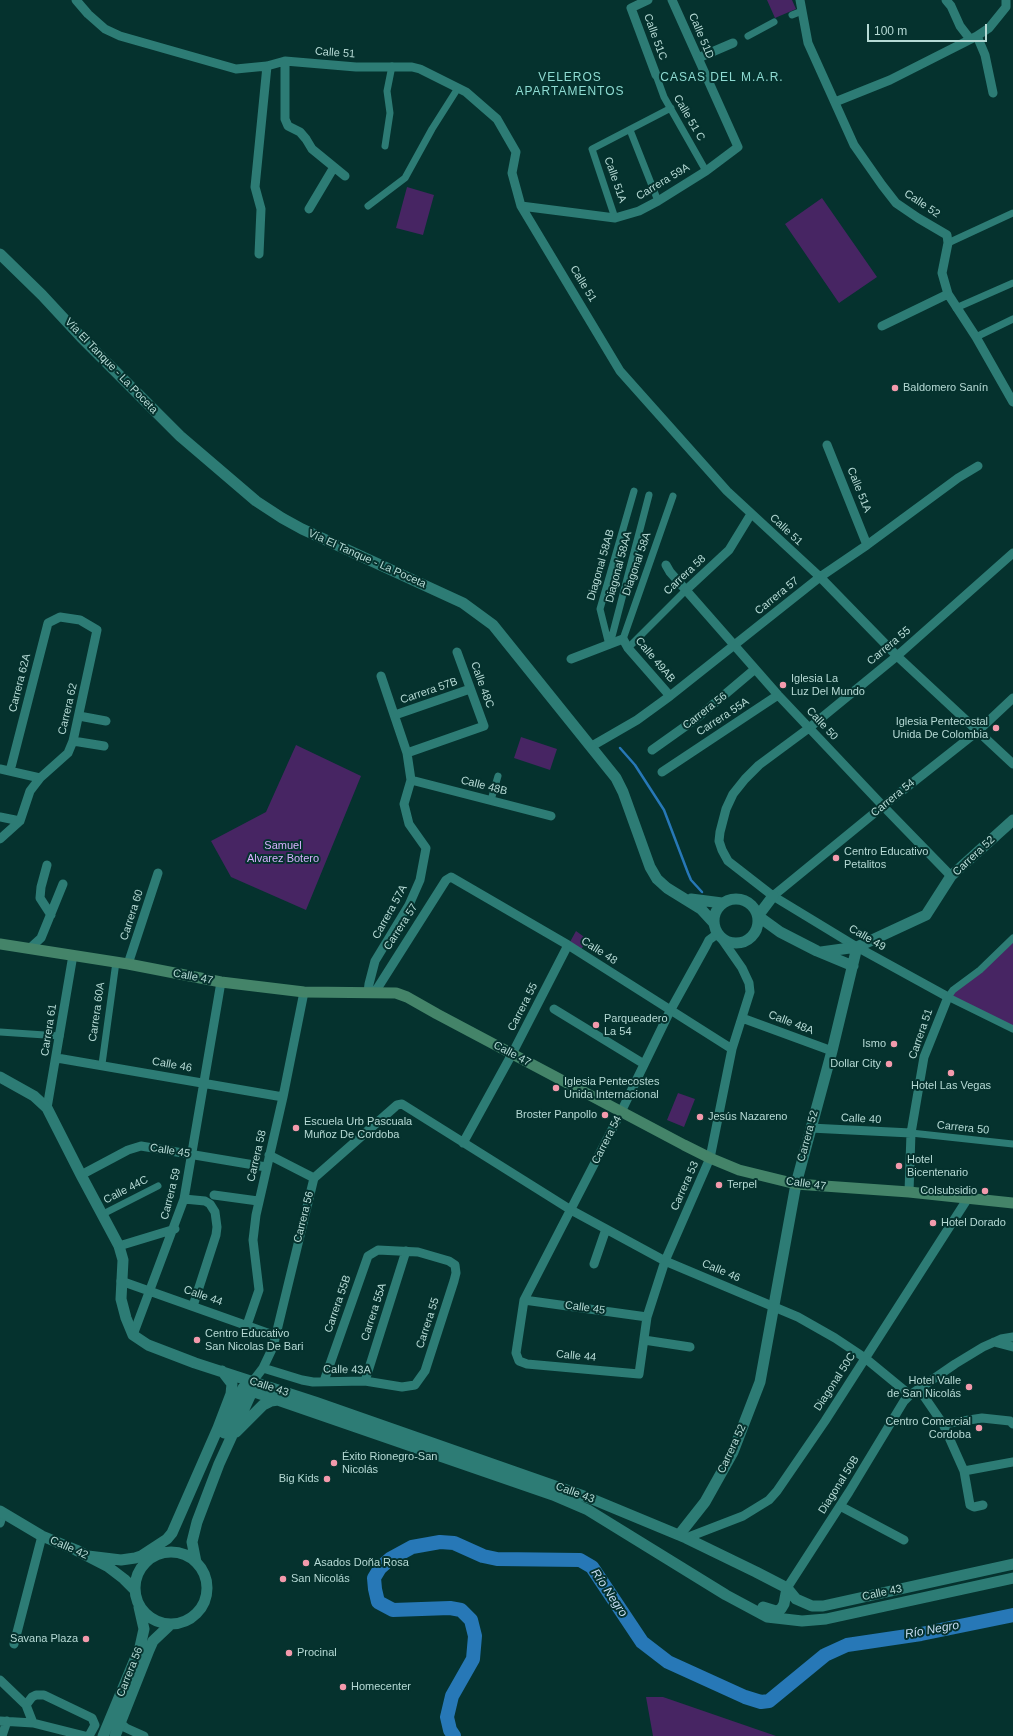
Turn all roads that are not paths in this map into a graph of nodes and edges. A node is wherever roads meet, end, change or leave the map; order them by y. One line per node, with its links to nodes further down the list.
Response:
1 (76, 0): 15 (street, Calle 51)
2 (648, 0): 17 (street, Calle 51C)
3 (672, 0): 13 (street, Calle 51D)
4 (800, 0): 7 (street, Calle 52)
5 (946, 0): 11 (street)
6 (1006, 0): 11 (street)
7 (802, 11): 8 (street); 20 (street, Calle 52)
8 (792, 15)
9 (771, 24): 10 (street)
10 (751, 34)
11 (974, 37): 19 (street); 20 (street)
12 (735, 42): 13 (street)
13 (698, 58): 24 (street, Calle 51D)
14 (285, 61): 15 (street, Calle 51); 16 (street, Calle 51); 25 (street)
15 (267, 66): 36 (street)
16 (392, 66): 18 (street, Calle 51); 23 (street)
17 (656, 75): 21 (street, Calle 51 C)
18 (458, 88): 29 (street); 30 (street, Calle 51)
19 (993, 93)
20 (835, 102): 34 (street, Calle 52)
21 (671, 108): 22 (street); 26 (street, Calle 51 C)
22 (630, 130): 28 (street); 33 (street, Calle 51A)
23 (385, 146)
24 (738, 147): 26 (street, Carrera 59A)
25 (334, 167): 27 (street); 31 (street)
26 (706, 171): 28 (street, Carrera 59A)
27 (345, 176)
28 (658, 201): 33 (street, Carrera 59A)
29 (368, 206)
30 (521, 206): 33 (street, Carrera 59A); 49 (street, Calle 51)
31 (309, 209)
32 (1013, 213): 34 (street)
33 (616, 218)
34 (948, 243): 38 (street)
35 (0, 254): 76 (street, Vía El Tanque - La Poceta)
36 (259, 254)
37 (1013, 283): 39 (street)
38 (948, 294): 39 (street); 41 (street)
39 (956, 308): 42 (street)
40 (1013, 319): 42 (street)
41 (882, 326)
42 (976, 337): 43 (street)
43 (1013, 402)
44 (828, 445): 50 (street, Calle 51A)
45 (978, 466): 50 (street, Carrera 57)
46 (634, 491): 57 (street, Diagonal 58AB)
47 (649, 495): 57 (street, Diagonal 58AA)
48 (672, 496): 56 (street, Diagonal 58A)
49 (751, 514): 53 (street, Calle 51); 54 (street, Carrera 58)
50 (867, 545): 53 (street, Carrera 57)
51 (1013, 553): 61 (street, Carrera 55)
52 (666, 565): 54 (street, Calle 50)
53 (820, 577): 58 (street, Carrera 57); 61 (street, Calle 51)
54 (686, 590): 58 (street, Calle 50); 59 (street, Carrera 58)
55 (48, 623): 69 (street, Carrera 62); 81 (street, Carrera 62A)
56 (623, 639): 57 (street); 59 (street, Calle 49AB)
57 (609, 645): 62 (street)
58 (735, 646): 63 (street, Calle 50); 67 (street, Carrera 57)
59 (628, 648): 67 (street, Calle 49AB)
60 (457, 652): 65 (street, Calle 48C)
61 (897, 656): 72 (street, Carrera 55); 73 (street, Calle 51)
62 (571, 659)
63 (755, 669): 66 (street, Calle 50); 77 (street, Carrera 56)
64 (381, 676): 70 (street)
65 (470, 690): 70 (street, Carrera 57B); 78 (street, Calle 48C)
66 (778, 695): 72 (street, Calle 50); 82 (street, Carrera 55A)
67 (670, 696): 76 (street, Carrera 57)
68 (1013, 698): 73 (street, Carrera 54)
69 (79, 716): 71 (street); 74 (street, Carrera 62)
70 (395, 716): 78 (street)
71 (106, 721)
72 (809, 728): 87 (street, Calle 50); 93 (street, Carrera 55)
73 (978, 731): 79 (street, Calle 51); 87 (street, Carrera 54)
74 (73, 741): 75 (street); 84 (street, Carrera 62)
75 (104, 746)
76 (592, 746): 100 (street, Vía El Tanque - La Poceta)
77 (652, 750)
78 (407, 753): 85 (street, Carrera 57A)
79 (1013, 764)
80 (0, 769): 81 (street)
81 (10, 771): 84 (street)
82 (662, 772)
83 (498, 776): 86 (street)
84 (40, 778): 91 (street, Carrera 62)
85 (411, 780): 86 (street, Calle 48B); 121 (street, Carrera 57A)
86 (491, 800): 88 (street, Calle 48B)
87 (883, 806): 96 (street, Calle 50); 99 (street, Carrera 54)
88 (551, 816)
89 (0, 817): 91 (street)
90 (1013, 820): 96 (street, Carrera 52)
91 (20, 821): 92 (street, Carrera 62)
92 (0, 840)
93 (722, 850): 99 (street, Calle 49)
94 (47, 864): 103 (street)
95 (158, 873): 118 (street, Carrera 60)
96 (952, 876): 112 (street, Carrera 52)
97 (450, 877): 111 (street, Calle 48); 121 (street, Carrera 57)
98 (63, 884): 103 (street)
99 (773, 896): 102 (street, Carrera 54); 112 (street, Calle 49)
100 (684, 898): 101 (street, Vía El Tanque - La Poceta); 104 (street, Vía El Tanque - La Poceta)
101 (722, 903): 102 (street); 104 (street)
102 (755, 911): 105 (street); 106 (street)
103 (51, 915): 108 (street)
104 (713, 922): 107 (street)
105 (755, 932): 106 (street); 107 (street)
106 (780, 932): 115 (street)
107 (718, 935): 125 (street, Carrera 54); 126 (street, Carrera 53)
108 (41, 938): 113 (street); 114 (street)
109 (1013, 938): 123 (street, Carrera 51)
110 (0, 944): 113 (main road, Calle 47)
111 (568, 945): 125 (street, Calle 48); 132 (street, Carrera 55)
112 (857, 947): 115 (street); 119 (street, Carrera 52); 123 (street, Calle 49)
113 (29, 949): 114 (main road, Calle 47)
114 (42, 951): 116 (main road, Calle 47)
115 (821, 952): 119 (street)
116 (73, 955): 117 (main road, Calle 47); 129 (street, Carrera 61)
117 (116, 962): 118 (main road, Calle 47); 134 (street, Carrera 60A)
118 (128, 964): 120 (main road, Calle 47)
119 (852, 966): 131 (street, Carrera 52)
120 (221, 982): 122 (main road, Calle 47); 137 (street, Carrera 59)
121 (374, 990): 122 (main road, Calle 47); 132 (main road, Calle 47)
122 (304, 992): 138 (street, Carrera 58)
123 (948, 997): 127 (street, Calle 49); 143 (street, Carrera 51)
124 (554, 1009): 135 (street)
125 (670, 1010): 130 (street, Calle 48); 135 (street, Carrera 54)
126 (742, 1018): 130 (street, Carrera 53); 131 (street, Calle 48A)
127 (1013, 1029)
128 (0, 1032): 129 (street)
129 (60, 1036): 133 (street, Carrera 61)
130 (732, 1048): 148 (street, Carrera 53)
131 (832, 1051): 142 (street, Carrera 52)
132 (512, 1054): 141 (main road, Calle 47); 144 (street, Carrera 55)
133 (57, 1058): 134 (street, Calle 46); 139 (street, Carrera 61)
134 (102, 1064): 137 (street, Calle 46)
135 (644, 1064): 141 (street, Carrera 54)
136 (0, 1077): 139 (street)
137 (204, 1082): 138 (street, Calle 46); 146 (street, Carrera 59)
138 (283, 1097): 147 (street, Carrera 58)
139 (47, 1108): 150 (street)
140 (417, 1112): 144 (street, Calle 46); 151 (street, Carrera 56)
141 (622, 1112): 148 (main road, Calle 47); 160 (street, Carrera 54)
142 (810, 1128): 143 (street, Calle 40); 152 (street, Carrera 52)
143 (911, 1133): 145 (street, Carrera 50); 154 (street, Carrera 51)
144 (464, 1143): 160 (street, Calle 46)
145 (1013, 1144)
146 (193, 1155): 149 (street, Calle 45); 150 (street, Calle 45); 157 (street, Carrera 59)
147 (269, 1155): 149 (street, Carrera 58); 151 (street)
148 (710, 1158): 152 (main road, Calle 47); 166 (street, Carrera 53)
149 (266, 1167): 158 (street, Carrera 58)
150 (81, 1175): 161 (street)
151 (314, 1178): 176 (street, Carrera 56)
152 (796, 1184): 154 (main road, Calle 47); 172 (street, Carrera 52)
153 (158, 1186): 161 (street, Calle 44C)
154 (909, 1192): 156 (main road, Calle 47)
155 (214, 1195): 158 (street)
156 (968, 1198): 159 (main road, Calle 47); 183 (street, Diagonal 50C)
157 (184, 1199): 162 (street, Carrera 59); 171 (street)
158 (258, 1201): 174 (street, Carrera 58)
159 (1013, 1203)
160 (571, 1210): 163 (street, Calle 46); 170 (street, Carrera 54)
161 (103, 1214): 164 (street)
162 (175, 1228): 164 (street); 169 (street, Carrera 59)
163 (606, 1229): 166 (street, Calle 46); 167 (street)
164 (119, 1246): 168 (street)
165 (406, 1251): 186 (street, Carrera 55); 188 (street, Carrera 55B); 189 (street, Carrera 55A)
166 (665, 1261): 172 (street, Calle 46); 173 (street, Carrera 53)
167 (594, 1264)
168 (121, 1281): 169 (street, Calle 44); 175 (street)
169 (151, 1290): 171 (street, Calle 44); 175 (street, Carrera 59)
170 (524, 1300): 173 (street, Calle 45); 182 (street, Carrera 54)
171 (193, 1306): 174 (street, Calle 44)
172 (774, 1306): 183 (street, Calle 46); 205 (street, Carrera 52)
173 (647, 1317): 178 (street, Carrera 53)
174 (247, 1325): 176 (street, Calle 44)
175 (133, 1335): 185 (street, Calle 43)
176 (276, 1336): 184 (street, Carrera 56)
177 (1013, 1337): 179 (street)
178 (644, 1340): 180 (street); 187 (street, Carrera 53)
179 (992, 1342): 181 (street); 191 (street)
180 (690, 1347)
181 (1013, 1347)
182 (516, 1353): 187 (street, Calle 44)
183 (865, 1358): 192 (street, Calle 46); 205 (street, Diagonal 50C)
184 (263, 1368): 188 (street, Calle 43A); 190 (street, Carrera 56)
185 (222, 1371): 190 (street, Calle 43); 208 (street)
186 (425, 1371): 189 (street, Calle 43A)
187 (639, 1374)
188 (324, 1381): 189 (street, Calle 43A)
189 (365, 1381)
190 (249, 1387): 193 (street, Calle 43); 196 (street, Carrera 56); 202 (street, Calle 43); 207 (street, Carrera 56)
191 (919, 1389): 192 (street); 194 (street)
192 (910, 1395): 200 (street, Diagonal 50B)
193 (282, 1401): 196 (street); 204 (street, Calle 43)
194 (943, 1424): 195 (street); 198 (street)
195 (1013, 1424)
196 (231, 1437): 209 (street, Carrera 56)
197 (1013, 1462): 198 (street)
198 (964, 1471): 199 (street)
199 (983, 1505)
200 (840, 1506): 206 (street); 213 (street, Diagonal 50B)
201 (1, 1516): 203 (street, Calle 42)
202 (666, 1530): 204 (street); 205 (street, Calle 43)
203 (42, 1536): 208 (street, Calle 42); 217 (street)
204 (630, 1536): 211 (street, Calle 43)
205 (683, 1537): 213 (street, Calle 43)
206 (904, 1540)
207 (162, 1553): 209 (street); 214 (street)
208 (88, 1556): 214 (street, Calle 42)
209 (196, 1562): 216 (street)
210 (1013, 1564): 213 (street, Calle 43)
211 (690, 1574): 212 (street, Calle 43); 213 (street)
212 (1013, 1578)
213 (787, 1588)
214 (135, 1590): 215 (street)
215 (139, 1605): 216 (street); 227 (street, Carrera 56)
216 (171, 1624): 221 (street, Carrera 56)
217 (14, 1644)
218 (0, 1680): 219 (street)
219 (26, 1705): 222 (street); 226 (street)
220 (4, 1721): 222 (street); 224 (street)
221 (120, 1723): 228 (street, Carrera 56); 229 (street)
222 (33, 1724): 223 (street)
223 (57, 1732): 225 (street)
224 (2, 1736)
225 (85, 1736)
226 (89, 1736)
227 (103, 1736)
228 (116, 1736)
229 (144, 1736)

